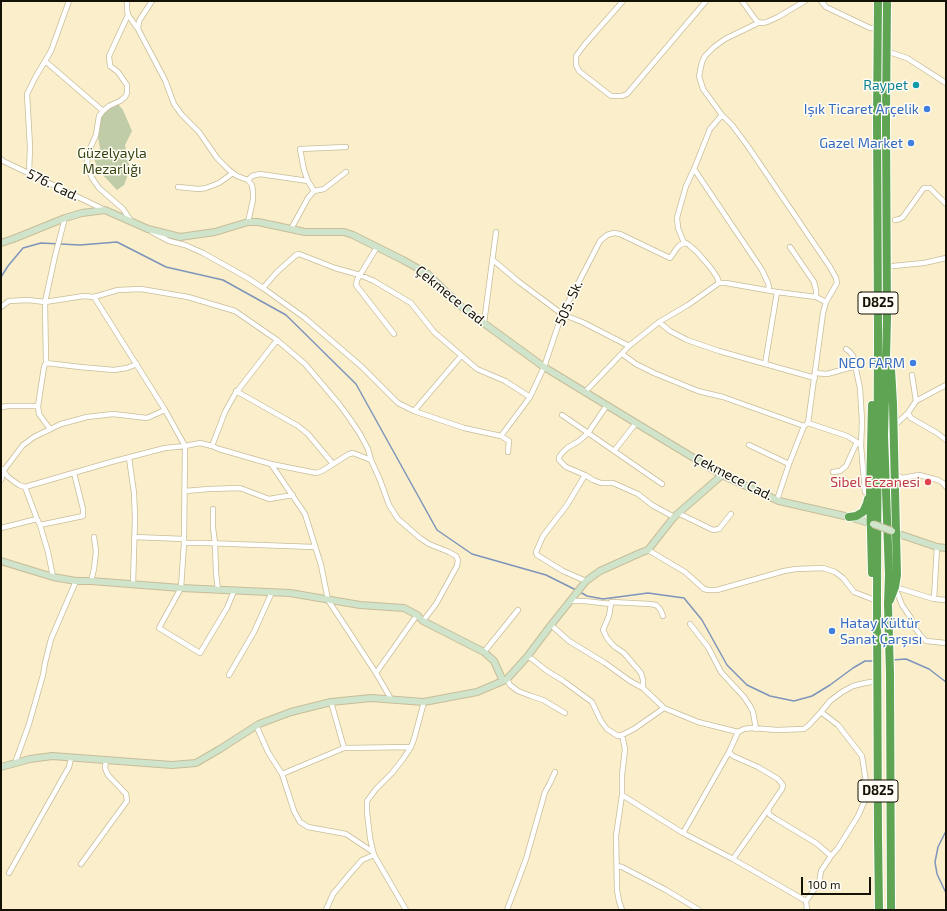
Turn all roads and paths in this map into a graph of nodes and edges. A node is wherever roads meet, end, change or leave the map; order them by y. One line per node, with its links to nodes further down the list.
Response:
1 (69, 1): 16 (street)
2 (126, 1): 11 (street)
3 (152, 1): 13 (street)
4 (623, 1): 5 (street)
5 (706, 1)
6 (742, 1): 12 (street)
7 (805, 1): 12 (street)
8 (821, 1): 14 (street)
9 (878, 1): 14 (highway, D825)
10 (887, 1): 15 (highway, D825)
11 (128, 15): 13 (street); 18 (street)
12 (758, 22): 19 (street)
13 (138, 29): 25 (street)
14 (878, 29): 60 (highway, D825)
15 (886, 51): 17 (street); 57 (highway, D825)
16 (45, 61): 18 (street); 24 (street)
17 (946, 83)
18 (103, 111): 34 (street)
19 (722, 115): 22 (street); 54 (street)
20 (346, 147): 27 (street)
21 (2, 161): 24 (street, 576. Cad.)
22 (694, 169): 40 (street); 49 (street)
23 (346, 172): 29 (street)
24 (29, 173): 31 (street, 576. Cad.)
25 (233, 173): 26 (street); 28 (street)
26 (248, 180): 27 (street); 35 (street)
27 (308, 181): 29 (street)
28 (178, 187)
29 (314, 191): 37 (street)
30 (946, 204): 33 (street)
31 (105, 210): 32 (street); 34 (street, Çekmece Cad.)
32 (65, 218): 39 (street); 53 (street)
33 (895, 220)
34 (132, 222): 36 (street, Çekmece Cad.)
35 (248, 222): 36 (street, Çekmece Cad.); 37 (street, Çekmece Cad.)
36 (148, 229): 48 (street)
37 (291, 229): 41 (street, Çekmece Cad.)
38 (496, 232): 44 (street)
39 (1, 243)
40 (684, 244): 47 (street); 56 (street, 505. Sk.)
41 (377, 247): 46 (street); 59 (street, Çekmece Cad.)
42 (790, 247): 51 (street)
43 (946, 258): 45 (street)
44 (493, 260): 56 (street); 59 (street)
45 (893, 266)
46 (360, 275): 48 (street); 61 (street); 66 (street)
47 (719, 283): 49 (street); 58 (street)
48 (263, 288): 83 (street)
49 (768, 290): 50 (street)
50 (777, 292): 51 (street); 69 (street)
51 (816, 297): 54 (street)
52 (94, 298): 53 (street); 62 (street); 68 (street)
53 (45, 302): 55 (street); 67 (street)
54 (826, 302): 73 (street)
55 (1, 307)
56 (562, 314): 63 (street); 71 (street, 505. Sk.)
57 (887, 319): 88 (highway); 152 (highway, D825)
58 (659, 322): 63 (street); 69 (street)
59 (484, 323): 71 (street, Çekmece Cad.)
60 (878, 332): 115 (highway); 150 (highway, D825)
61 (394, 334)
62 (277, 340): 75 (street); 100 (street)
63 (629, 346): 65 (street)
64 (846, 350): 70 (street)
65 (622, 354): 76 (street); 87 (street)
66 (461, 356): 77 (street); 83 (street)
67 (46, 362): 68 (street); 80 (street)
68 (136, 364): 82 (street)
69 (765, 364): 73 (street)
70 (856, 366): 73 (street); 93 (street)
71 (544, 368): 76 (street, Çekmece Cad.); 77 (street, 505. Sk.)
72 (912, 375): 78 (street)
73 (815, 376): 87 (street)
74 (946, 385): 78 (street)
75 (236, 391): 96 (street); 102 (street)
76 (585, 392): 79 (street, Çekmece Cad.)
77 (530, 396): 91 (street, 505. Sk.)
78 (916, 401): 84 (street)
79 (607, 405): 86 (street, Çekmece Cad.); 90 (street)
80 (38, 406): 81 (street); 89 (street)
81 (1, 408)
82 (165, 410): 89 (street); 95 (street)
83 (414, 411): 91 (street)
84 (908, 413): 88 (street); 92 (street)
85 (562, 415): 90 (street)
86 (636, 423): 97 (street); 109 (street, Çekmece Cad.)
87 (806, 425): 93 (street); 103 (street)
88 (893, 428): 107 (highway)
89 (50, 429): 104 (street)
90 (588, 433): 97 (street); 108 (street)
91 (501, 436): 98 (street)
92 (946, 440)
93 (859, 444): 105 (street); 115 (street)
94 (749, 445): 103 (street)
95 (186, 446): 96 (street); 99 (street); 114 (street)
96 (212, 446): 101 (street)
97 (614, 451): 111 (street)
98 (508, 452)
99 (129, 458): 106 (street); 128 (street)
100 (371, 460): 102 (street); 156 (street)
101 (271, 464): 102 (street); 116 (street)
102 (333, 464)
103 (789, 464): 117 (street)
104 (2, 470): 110 (street); 112 (street)
105 (833, 472)
106 (74, 473): 112 (street); 124 (street)
107 (895, 474): 113 (street); 126 (highway)
108 (585, 475): 120 (street); 139 (street)
109 (722, 475): 117 (street, Çekmece Cad.); 120 (street)
110 (1, 480)
111 (662, 484)
112 (25, 487): 122 (street)
113 (946, 487)
114 (185, 490): 116 (street); 129 (street)
115 (870, 492): 121 (highway); 123 (highway)
116 (292, 495): 131 (street)
117 (777, 500): 121 (street, Çekmece Cad.)
118 (213, 509): 130 (street)
119 (731, 514): 120 (street)
120 (676, 515): 134 (street)
121 (849, 518): 123 (street, Çekmece Cad.)
122 (37, 519): 124 (street); 125 (street)
123 (871, 524): 126 (street, Çekmece Cad., bridge); 150 (highway)
124 (40, 525): 136 (street)
125 (1, 528)
126 (894, 532): 132 (street, Çekmece Cad.); 141 (highway)
127 (94, 537): 138 (street)
128 (134, 537): 129 (street); 140 (street)
129 (184, 541): 130 (street); 142 (street)
130 (215, 544): 131 (street); 143 (street)
131 (314, 547): 146 (street)
132 (938, 547): 133 (street, Çekmece Cad.); 147 (street)
133 (946, 548)
134 (648, 550): 139 (street); 150 (street)
135 (1, 561): 136 (street)
136 (53, 577): 137 (street)
137 (76, 581): 138 (street); 182 (street)
138 (91, 581): 140 (street)
139 (586, 581): 149 (street)
140 (133, 584): 142 (street)
141 (895, 587): 147 (street); 152 (highway); 159 (street)
142 (181, 588): 143 (street); 144 (street)
143 (218, 590): 144 (street)
144 (234, 591): 145 (street)
145 (272, 592): 146 (street); 163 (street)
146 (328, 600): 154 (street); 162 (street)
147 (934, 600): 148 (street)
148 (946, 600)
149 (570, 601): 151 (street); 157 (street)
150 (877, 603): 165 (highway, D825)
151 (611, 604): 155 (street); 166 (street)
152 (888, 604): 203 (highway, D825)
153 (518, 610): 160 (street)
154 (417, 615): 156 (street); 162 (street)
155 (663, 616)
156 (423, 621): 160 (street)
157 (551, 624): 161 (street); 166 (street)
158 (690, 624): 174 (street)
159 (946, 643)
160 (484, 652): 164 (street)
161 (527, 657): 164 (street); 176 (street)
162 (376, 673): 167 (street)
163 (229, 675)
164 (505, 680): 169 (street); 172 (street)
165 (878, 680): 171 (street); 202 (highway, D825)
166 (643, 688): 170 (street)
167 (391, 699): 168 (street); 169 (street)
168 (331, 702): 173 (street); 178 (street)
169 (424, 702): 177 (street)
170 (664, 708): 175 (street); 176 (street)
171 (822, 712): 174 (street); 190 (street)
172 (565, 713)
173 (256, 725): 181 (street); 185 (street)
174 (756, 729): 175 (street)
175 (738, 732): 179 (street)
176 (622, 735): 186 (street)
177 (411, 747): 178 (street); 189 (street)
178 (344, 748): 185 (street)
179 (729, 752): 187 (street); 188 (street)
180 (72, 758): 181 (street); 182 (street); 194 (street)
181 (106, 760): 192 (street)
182 (15, 763): 183 (street)
183 (1, 767)
184 (555, 772): 198 (street)
185 (282, 774): 189 (street)
186 (622, 795): 188 (street); 193 (street)
187 (769, 808): 190 (street); 191 (street)
188 (683, 833): 191 (street)
189 (373, 853): 196 (street); 197 (street)
190 (831, 856): 195 (street)
191 (733, 859): 195 (street)
192 (81, 864)
193 (617, 866): 199 (street); 200 (street)
194 (9, 873)
195 (806, 901): 201 (street)
196 (326, 910)
197 (406, 910)
198 (507, 910)
199 (621, 910)
200 (699, 910)
201 (807, 910)
202 (879, 910)
203 (891, 910)

